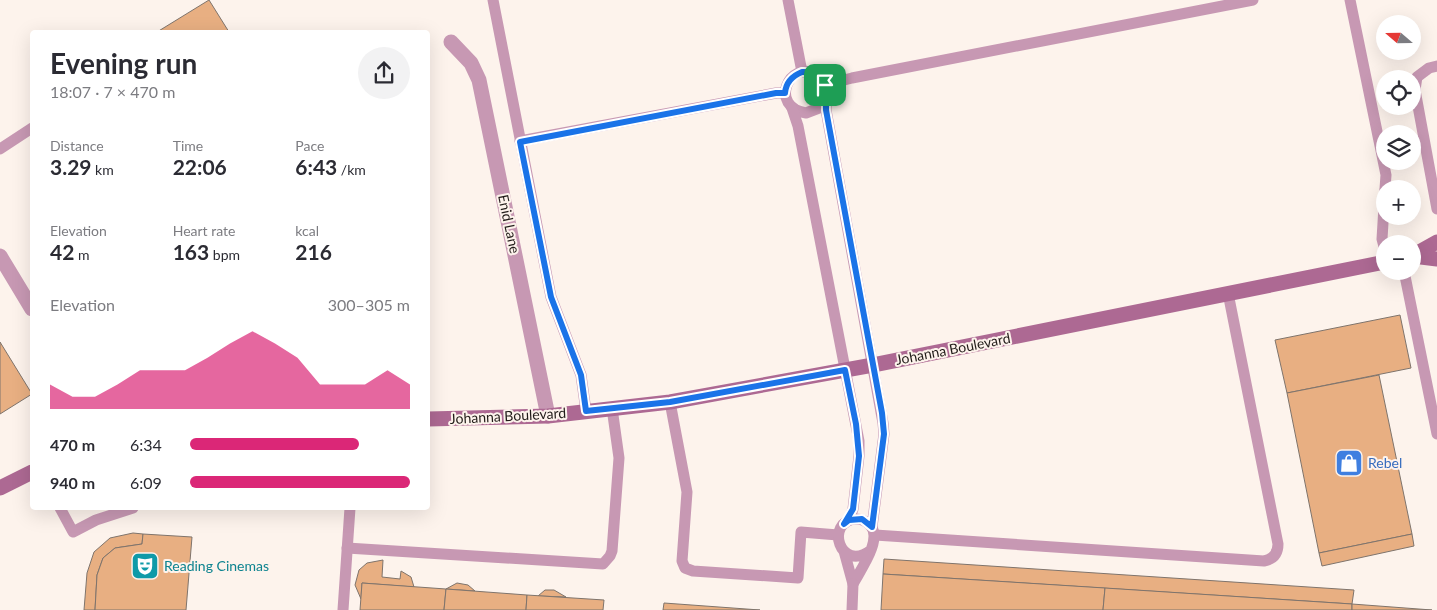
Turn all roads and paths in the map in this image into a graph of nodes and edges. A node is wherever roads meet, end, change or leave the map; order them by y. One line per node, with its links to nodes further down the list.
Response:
1 (493, 0): 12 (lane)
2 (788, 0): 7 (lane)
3 (1253, 0): 8 (lane)
4 (1350, 0): 14 (lane)
5 (451, 42): 30 (street, Enid Lane)
6 (1437, 66): 15 (lane)
7 (802, 72): 8 (lane); 9 (lane)
8 (826, 91): 10 (lane); 25 (lane)
9 (785, 93): 10 (lane); 12 (lane)
10 (792, 108): 26 (lane)
11 (30, 129): 13 (lane)
12 (520, 142): 29 (lane)
13 (0, 149)
14 (1386, 180)
15 (1437, 209)
16 (1437, 242): 17 (street)
17 (1421, 251)
18 (0, 256): 24 (street)
19 (1421, 257): 20 (street)
20 (1437, 259)
21 (1376, 264): 23 (street, Johanna Boulevard)
22 (1406, 280): 32 (lane)
23 (1228, 293): 25 (street, Johanna Boulevard); 39 (lane)
24 (30, 306)
25 (873, 365): 26 (street, Johanna Boulevard); 39 (lane)
26 (845, 370): 27 (street, Johanna Boulevard); 38 (lane)
27 (670, 402): 28 (street, Johanna Boulevard); 40 (lane)
28 (612, 408): 29 (street, Johanna Boulevard); 41 (lane)
29 (586, 411): 30 (street, Johanna Boulevard)
30 (548, 416): 31 (street, Johanna Boulevard)
31 (430, 419)
32 (1437, 434)
33 (30, 473): 34 (street)
34 (0, 488)
35 (61, 510): 36 (lane)
36 (127, 510)
37 (350, 510): 41 (lane)
38 (844, 524): 39 (lane); 40 (lane)
39 (873, 531): 42 (lane)
40 (838, 535): 43 (lane)
41 (347, 548): 45 (lane)
42 (870, 550): 43 (lane); 44 (lane)
43 (844, 551): 44 (lane)
44 (853, 584): 46 (lane)
45 (343, 610)
46 (852, 610)

